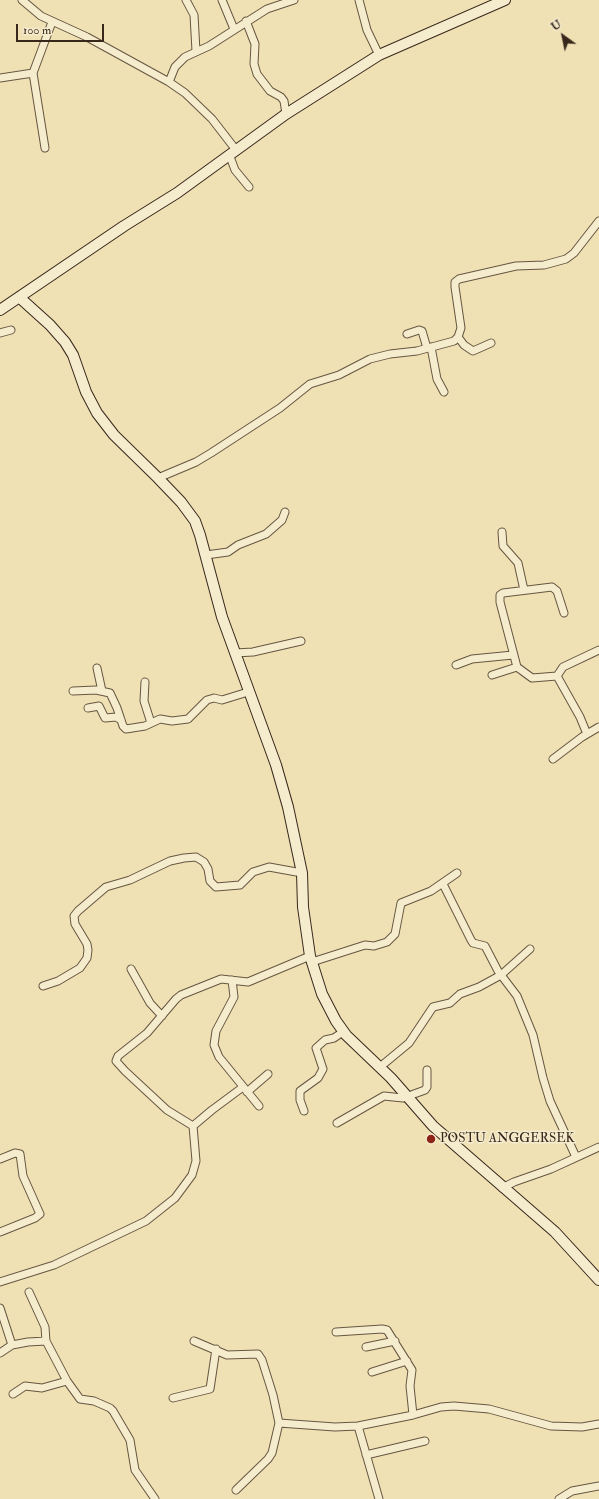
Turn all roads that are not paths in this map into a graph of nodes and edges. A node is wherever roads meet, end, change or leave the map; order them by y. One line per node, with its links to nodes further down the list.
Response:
1 (22, 0): 8 (street)
2 (186, 0): 10 (street)
3 (222, 0): 9 (street)
4 (294, 0): 7 (street)
5 (359, 0): 11 (street)
6 (505, 0): 11 (street)
7 (246, 21): 9 (street); 15 (street)
8 (52, 22): 12 (street); 14 (street)
9 (234, 29): 10 (street)
10 (196, 51): 14 (street)
11 (379, 55): 15 (street)
12 (33, 73): 13 (street); 16 (street)
13 (0, 78)
14 (169, 82): 17 (street)
15 (286, 114): 17 (street)
16 (45, 148)
17 (232, 152): 18 (street); 20 (street)
18 (249, 187)
19 (599, 221): 25 (street)
20 (19, 297): 21 (street); 29 (street)
21 (0, 310)
22 (11, 330): 23 (street)
23 (0, 333)
24 (407, 334): 27 (street)
25 (458, 337): 26 (street); 27 (street)
26 (491, 343)
27 (429, 348): 28 (street); 29 (street)
28 (444, 392)
29 (158, 478): 32 (street)
30 (285, 512): 32 (street)
31 (502, 532): 33 (street)
32 (206, 555): 37 (street)
33 (524, 590): 34 (street); 38 (street)
34 (564, 614)
35 (301, 641): 37 (street)
36 (599, 650): 43 (street)
37 (235, 653): 47 (street)
38 (513, 655): 39 (street); 40 (street)
39 (456, 665)
40 (517, 666): 42 (street); 43 (street)
41 (96, 668): 46 (street)
42 (492, 675)
43 (557, 676): 52 (street)
44 (145, 682): 50 (street)
45 (73, 691): 46 (street)
46 (102, 691): 49 (street)
47 (248, 692): 50 (street); 54 (street)
48 (88, 708): 49 (street)
49 (121, 720): 50 (street)
50 (151, 724)
51 (599, 727): 52 (street)
52 (587, 734): 53 (street)
53 (553, 759)
54 (302, 873): 58 (street); 62 (street)
55 (457, 873): 56 (street)
56 (443, 884): 58 (street); 60 (street)
57 (530, 949): 60 (street)
58 (311, 959): 61 (street); 64 (street)
59 (131, 969): 63 (street)
60 (501, 975): 65 (street); 75 (street)
61 (232, 980): 63 (street); 68 (street)
62 (43, 986)
63 (162, 1016): 73 (street)
64 (344, 1031): 65 (street); 71 (street)
65 (380, 1067): 69 (street)
66 (427, 1070): 69 (street)
67 (268, 1074): 68 (street)
68 (245, 1090): 70 (street); 73 (street)
69 (408, 1096): 72 (street); 77 (street)
70 (259, 1106)
71 (304, 1111)
72 (337, 1123)
73 (193, 1126): 80 (street)
74 (599, 1147): 75 (street)
75 (576, 1157): 77 (street)
76 (0, 1159): 78 (street)
77 (502, 1188): 79 (street)
78 (0, 1232)
79 (599, 1280)
80 (0, 1282)
81 (29, 1292): 84 (street)
82 (0, 1308): 87 (street)
83 (336, 1332): 86 (street)
84 (46, 1341): 87 (street); 93 (street)
85 (194, 1341): 89 (street)
86 (394, 1341): 88 (street); 91 (street)
87 (12, 1345): 90 (street)
88 (366, 1347)
89 (216, 1349): 95 (street); 97 (street)
90 (0, 1353)
91 (407, 1360): 92 (street); 96 (street)
92 (372, 1372)
93 (67, 1380): 94 (street); 104 (street)
94 (13, 1394)
95 (173, 1398)
96 (413, 1415): 98 (street); 99 (street)
97 (279, 1423): 99 (street); 103 (street)
98 (599, 1424)
99 (358, 1426): 101 (street)
100 (425, 1441): 101 (street)
101 (366, 1455): 105 (street)
102 (599, 1486): 106 (street)
103 (236, 1490)
104 (155, 1499)
105 (379, 1499)
106 (559, 1499)

